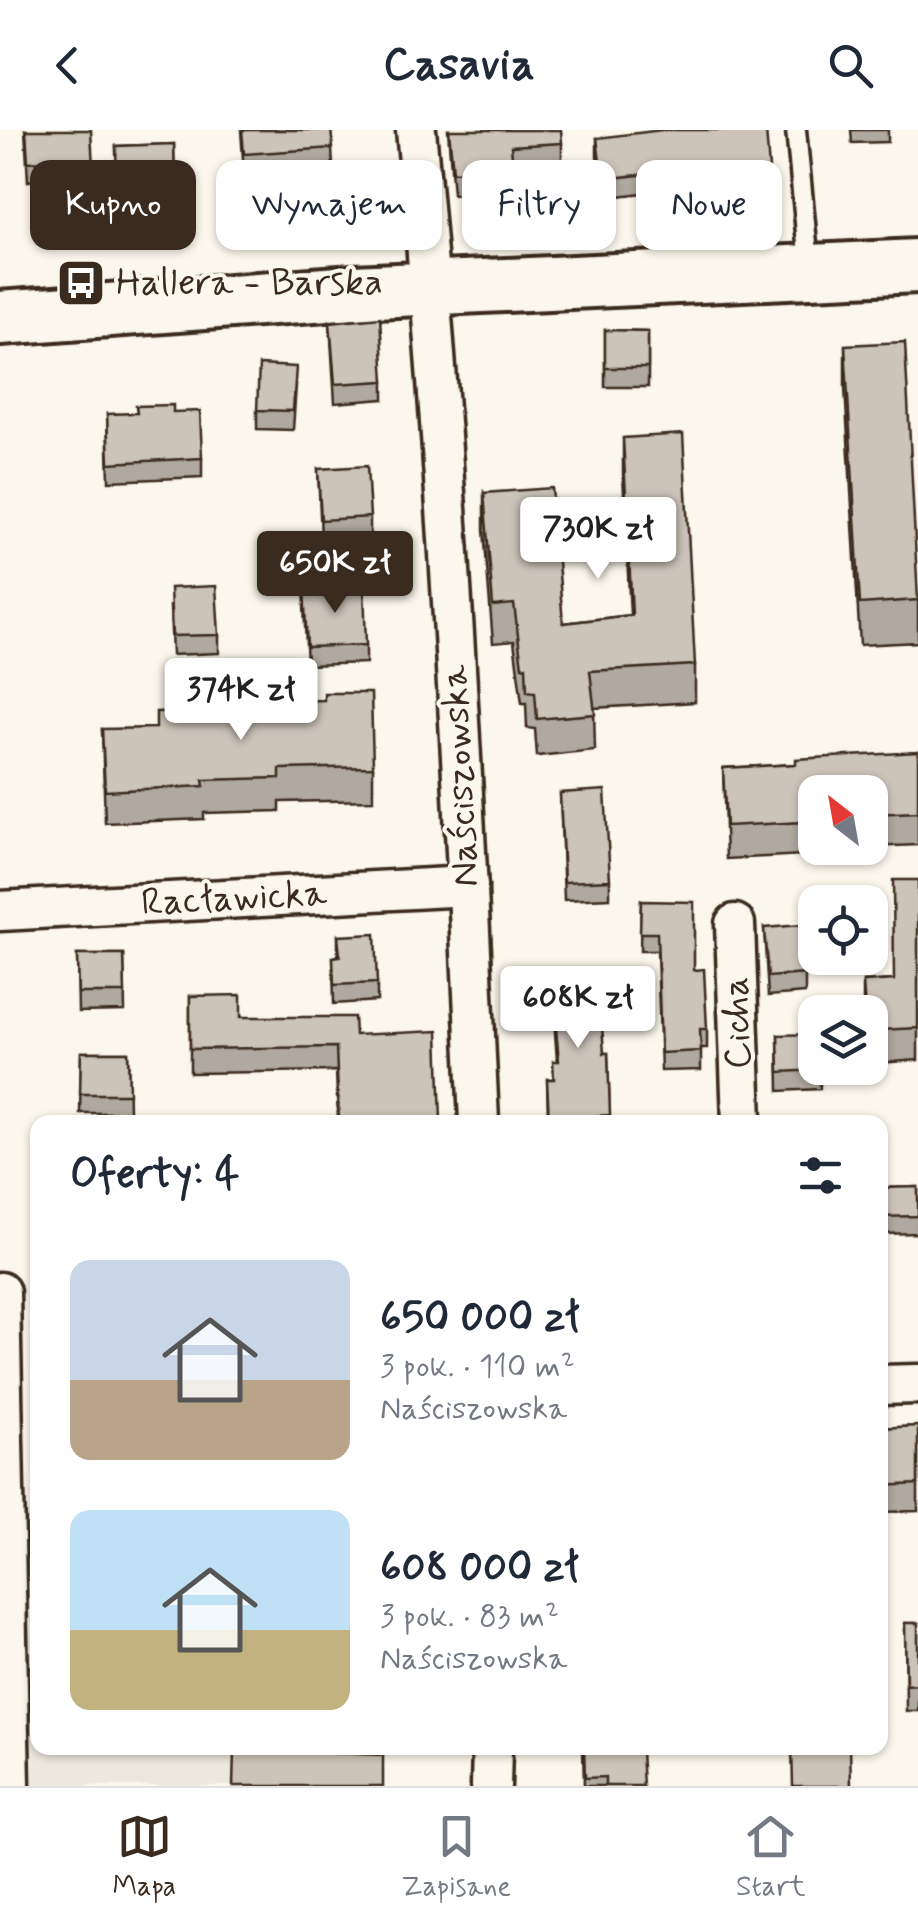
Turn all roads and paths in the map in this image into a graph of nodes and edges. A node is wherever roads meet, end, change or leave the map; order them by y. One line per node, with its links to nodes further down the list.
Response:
1 (416, 130): 6 (street, Naściszowska)
2 (796, 130): 5 (lane)
3 (918, 250): 5 (street)
4 (918, 266): 5 (street)
5 (810, 270): 6 (street)
6 (431, 288): 7 (street); 8 (street, Naściszowska)
7 (0, 318)
8 (468, 886): 9 (street, Racławicka); 11 (street, Naściszowska)
9 (0, 912)
10 (735, 924): 12 (street, Cicha)
11 (479, 1115)
12 (742, 1115)
13 (0, 1292): 17 (street)
14 (918, 1384): 15 (street)
15 (888, 1385)
16 (492, 1755): 18 (street)
17 (10, 1786)
18 (492, 1786)

